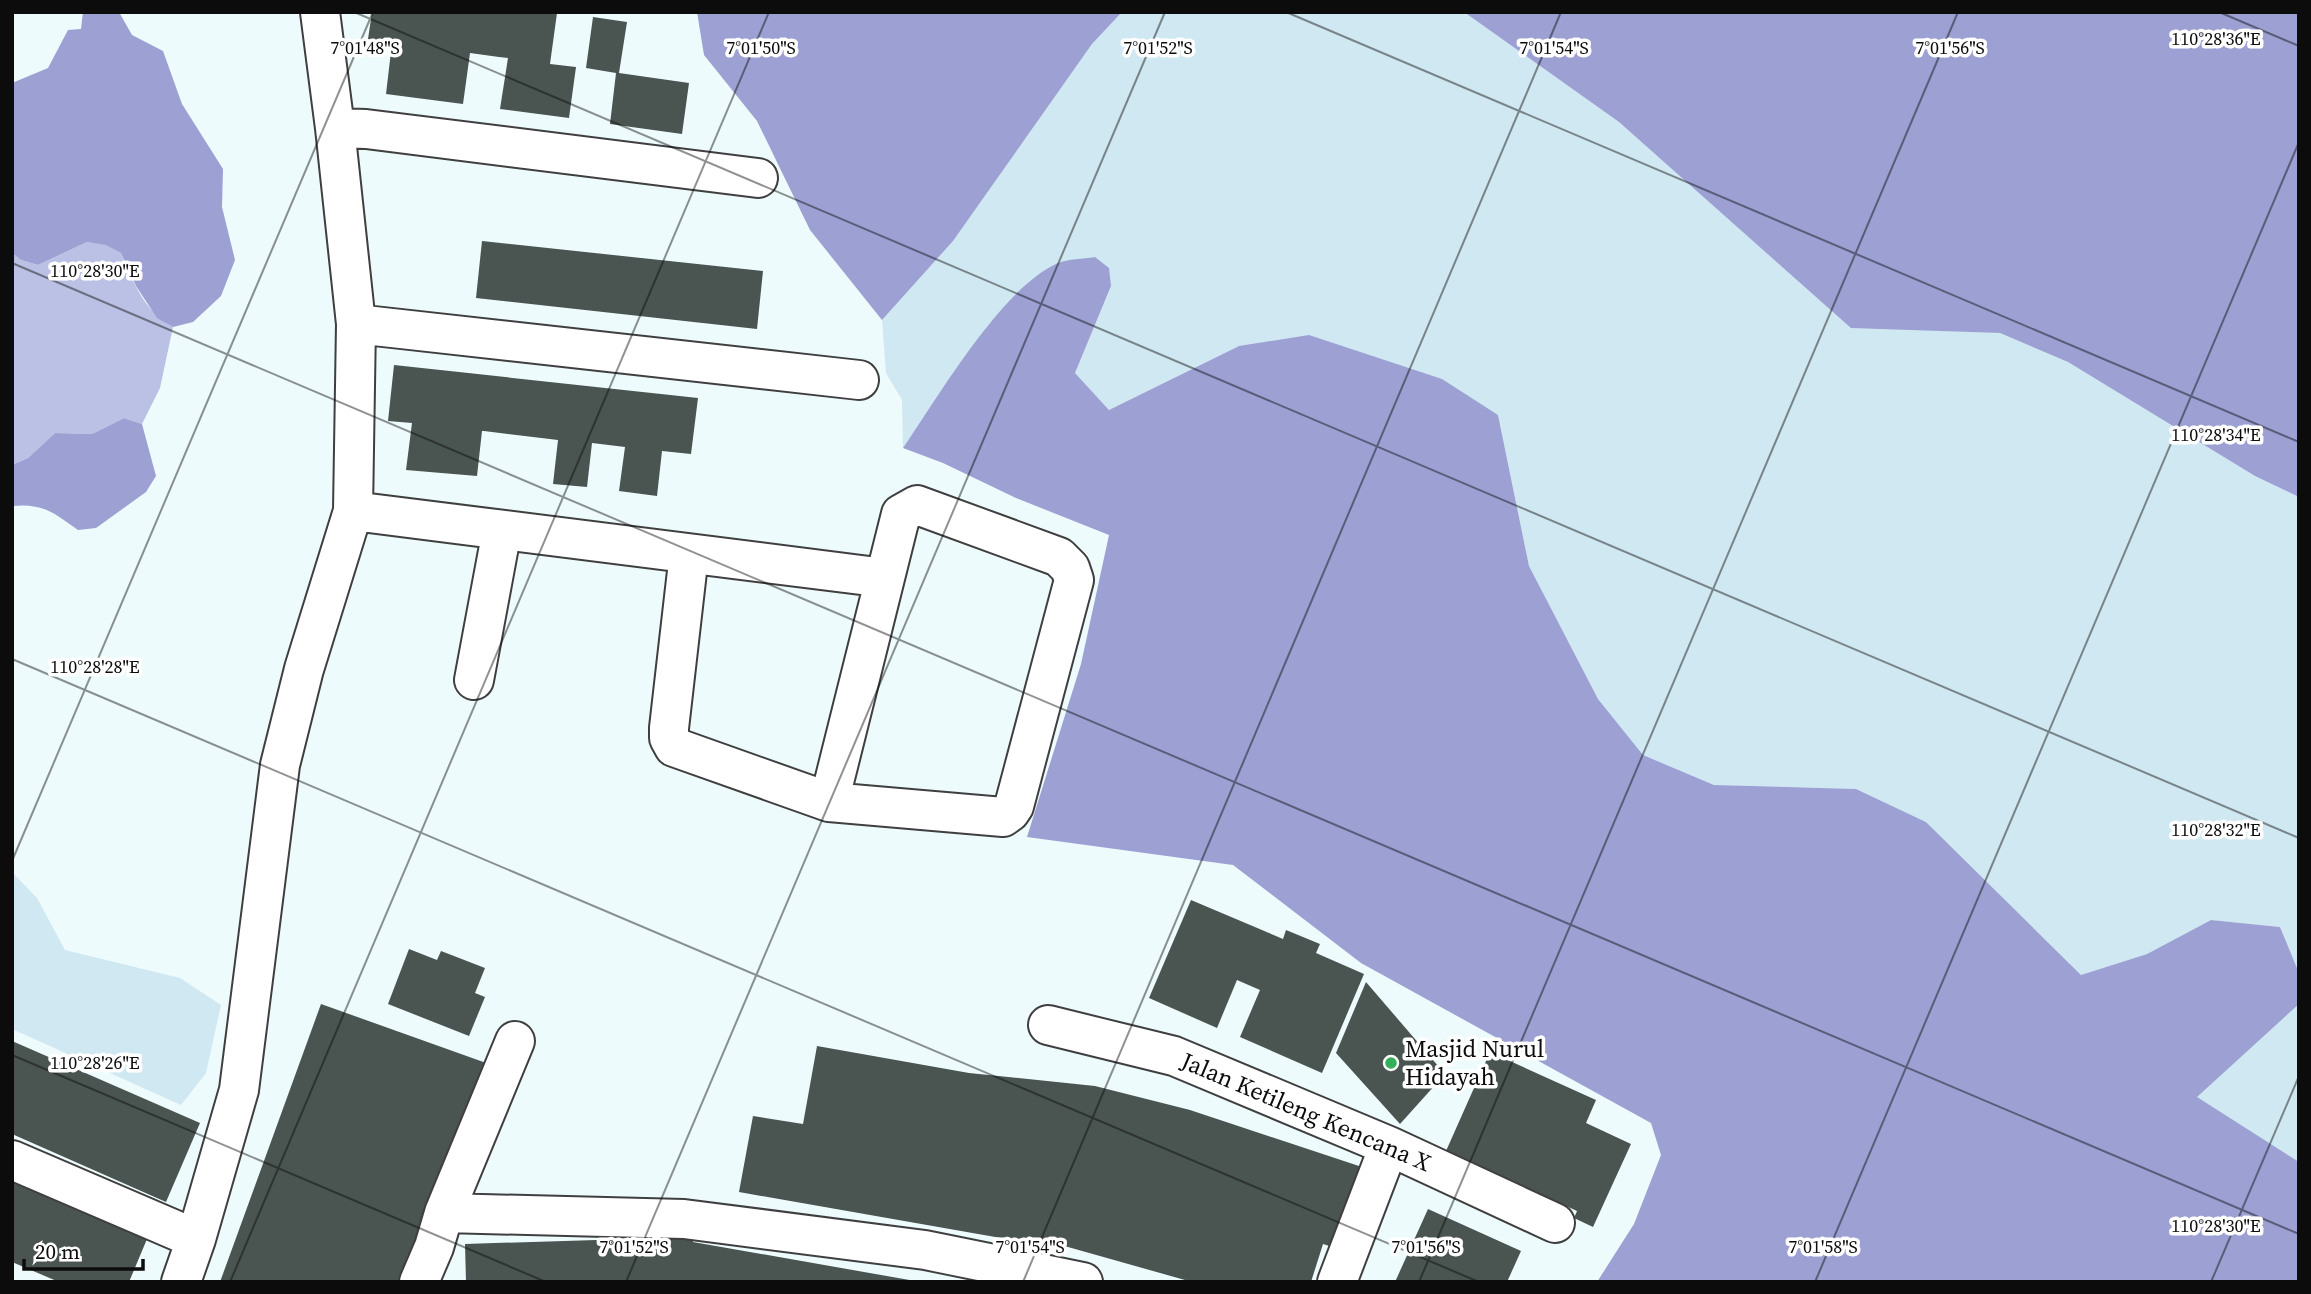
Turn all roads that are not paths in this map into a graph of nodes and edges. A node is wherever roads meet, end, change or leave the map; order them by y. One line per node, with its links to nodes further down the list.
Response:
1 (320, 12): 2 (street)
2 (335, 128): 3 (street); 4 (street)
3 (758, 178)
4 (356, 324): 5 (street); 6 (street)
5 (859, 380)
6 (353, 510): 7 (street); 18 (street)
7 (502, 530): 8 (street); 10 (street)
8 (689, 554): 9 (street); 11 (street)
9 (885, 578): 11 (street); 11 (street)
10 (474, 680)
11 (829, 802)
12 (1048, 1025): 14 (street, Jalan Ketileng Kencana X)
13 (515, 1041): 16 (street)
14 (1388, 1146): 17 (street, Jalan Ketileng Kencana X); 22 (street)
15 (12, 1160): 18 (street)
16 (444, 1213): 20 (street); 21 (street)
17 (1555, 1223)
18 (196, 1239): 19 (street)
19 (181, 1282)
20 (419, 1282)
21 (1083, 1282)
22 (1337, 1282)

